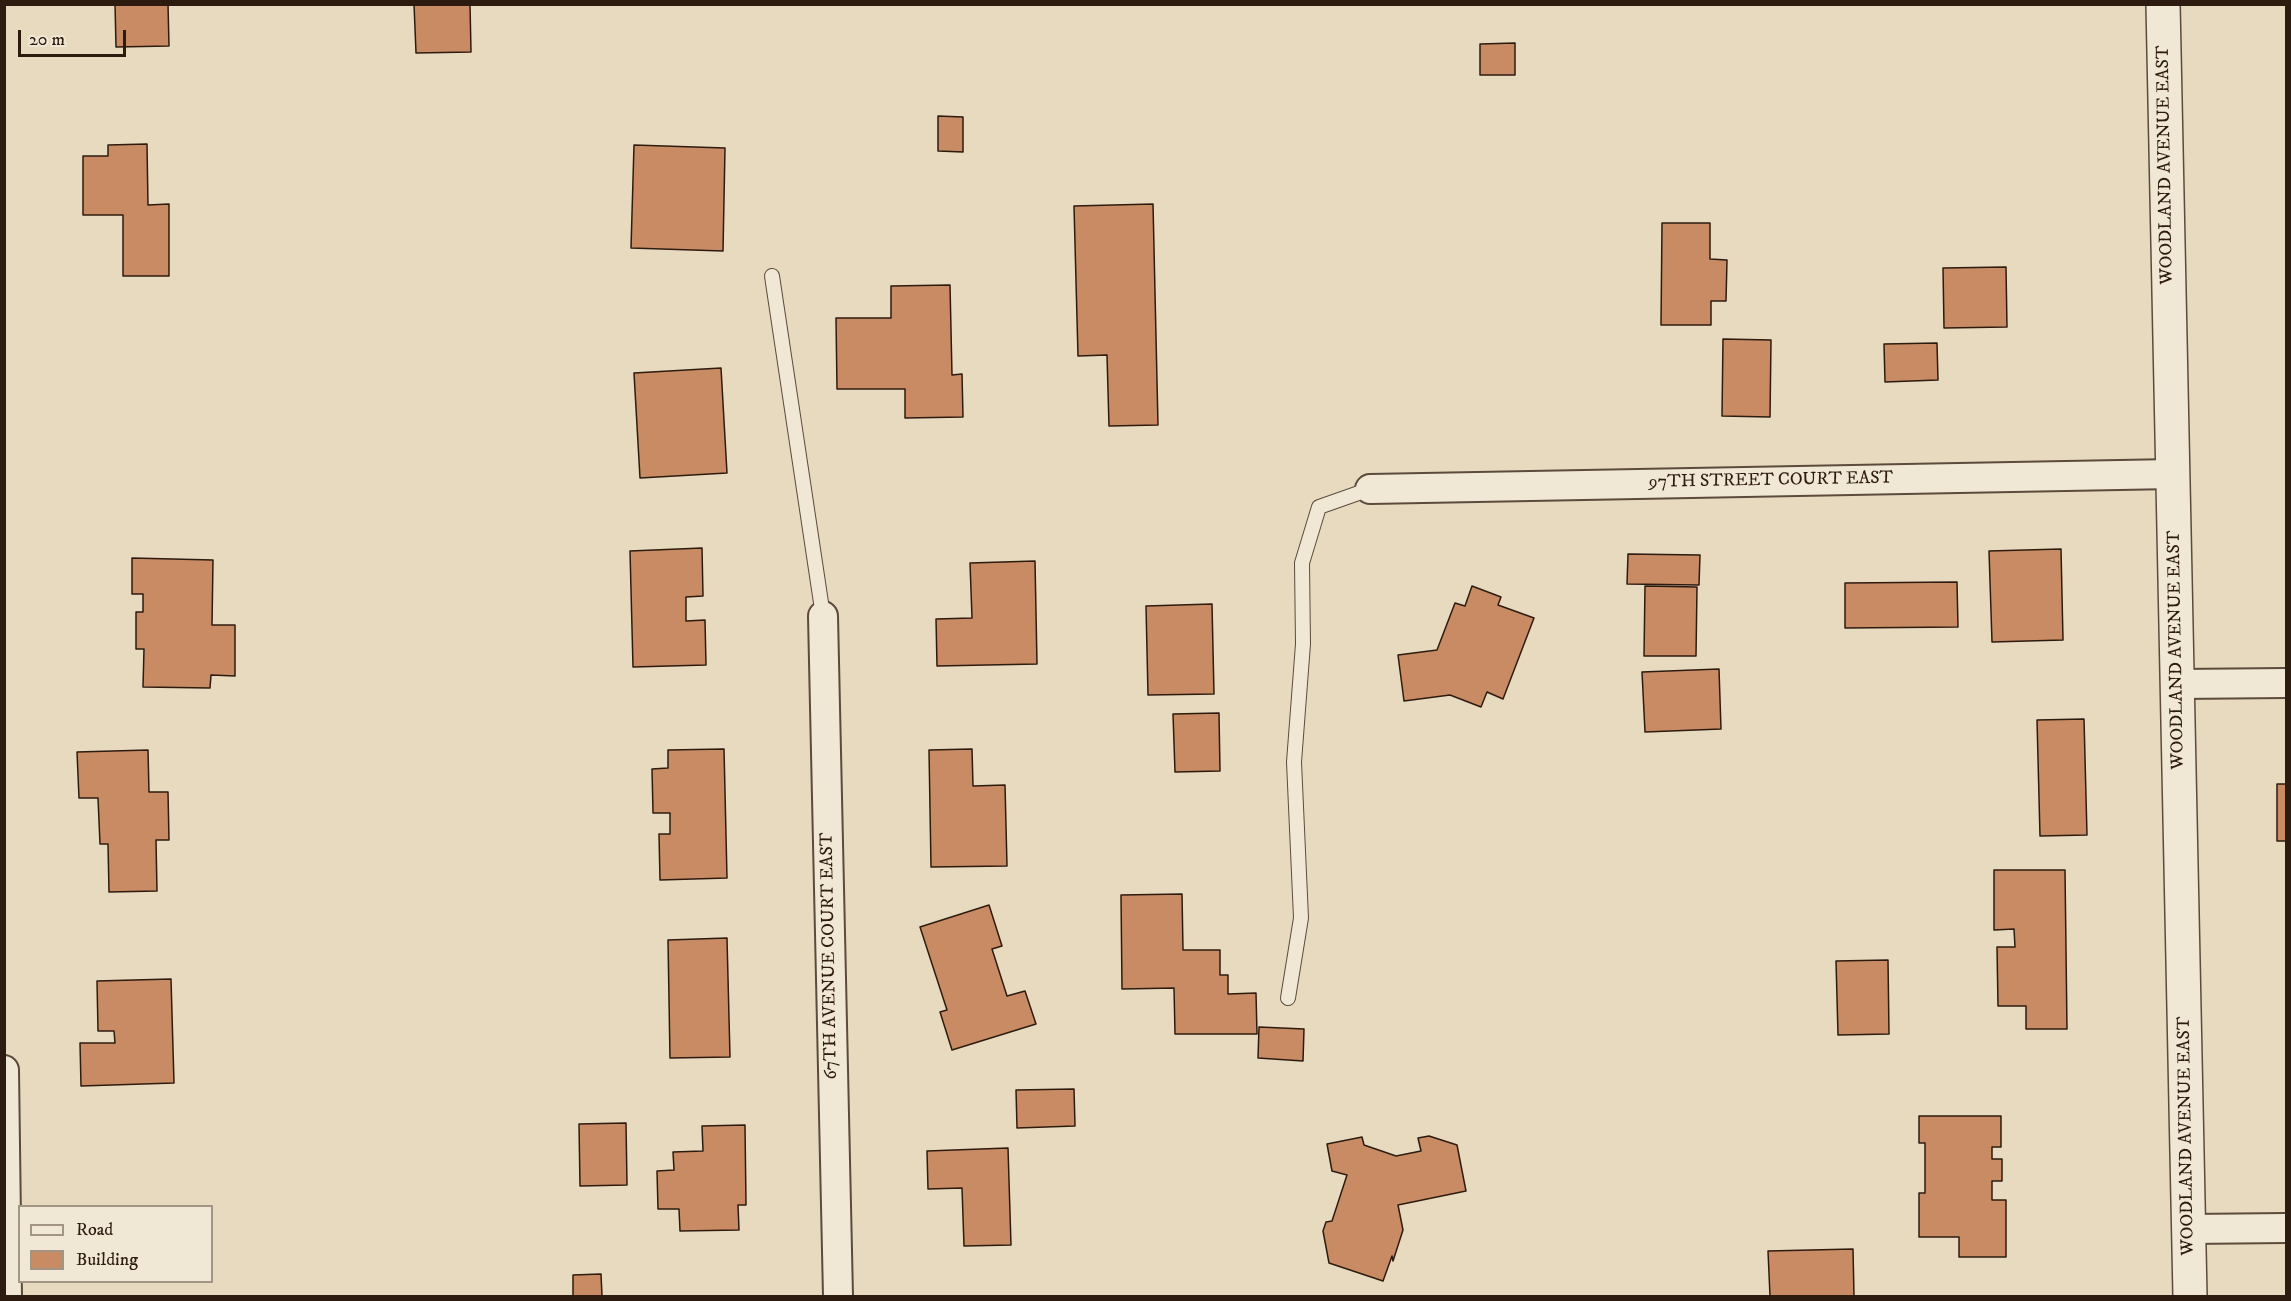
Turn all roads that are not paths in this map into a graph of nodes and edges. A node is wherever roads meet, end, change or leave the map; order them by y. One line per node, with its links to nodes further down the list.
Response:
1 (2163, 4): 3 (street, WOODLAND AVENUE EAST)
2 (772, 276): 5 (lane)
3 (2173, 474): 4 (street, 97TH STREET COURT EAST); 7 (street, WOODLAND AVENUE EAST)
4 (1370, 489): 8 (lane)
5 (823, 616): 13 (street, 67TH AVENUE COURT EAST)
6 (2286, 683): 7 (street)
7 (2178, 684): 11 (street, WOODLAND AVENUE EAST)
8 (1288, 998)
9 (4, 1070): 12 (street)
10 (2286, 1227): 11 (street)
11 (2189, 1228): 14 (street, WOODLAND AVENUE EAST)
12 (8, 1296)
13 (838, 1296)
14 (2190, 1296)

